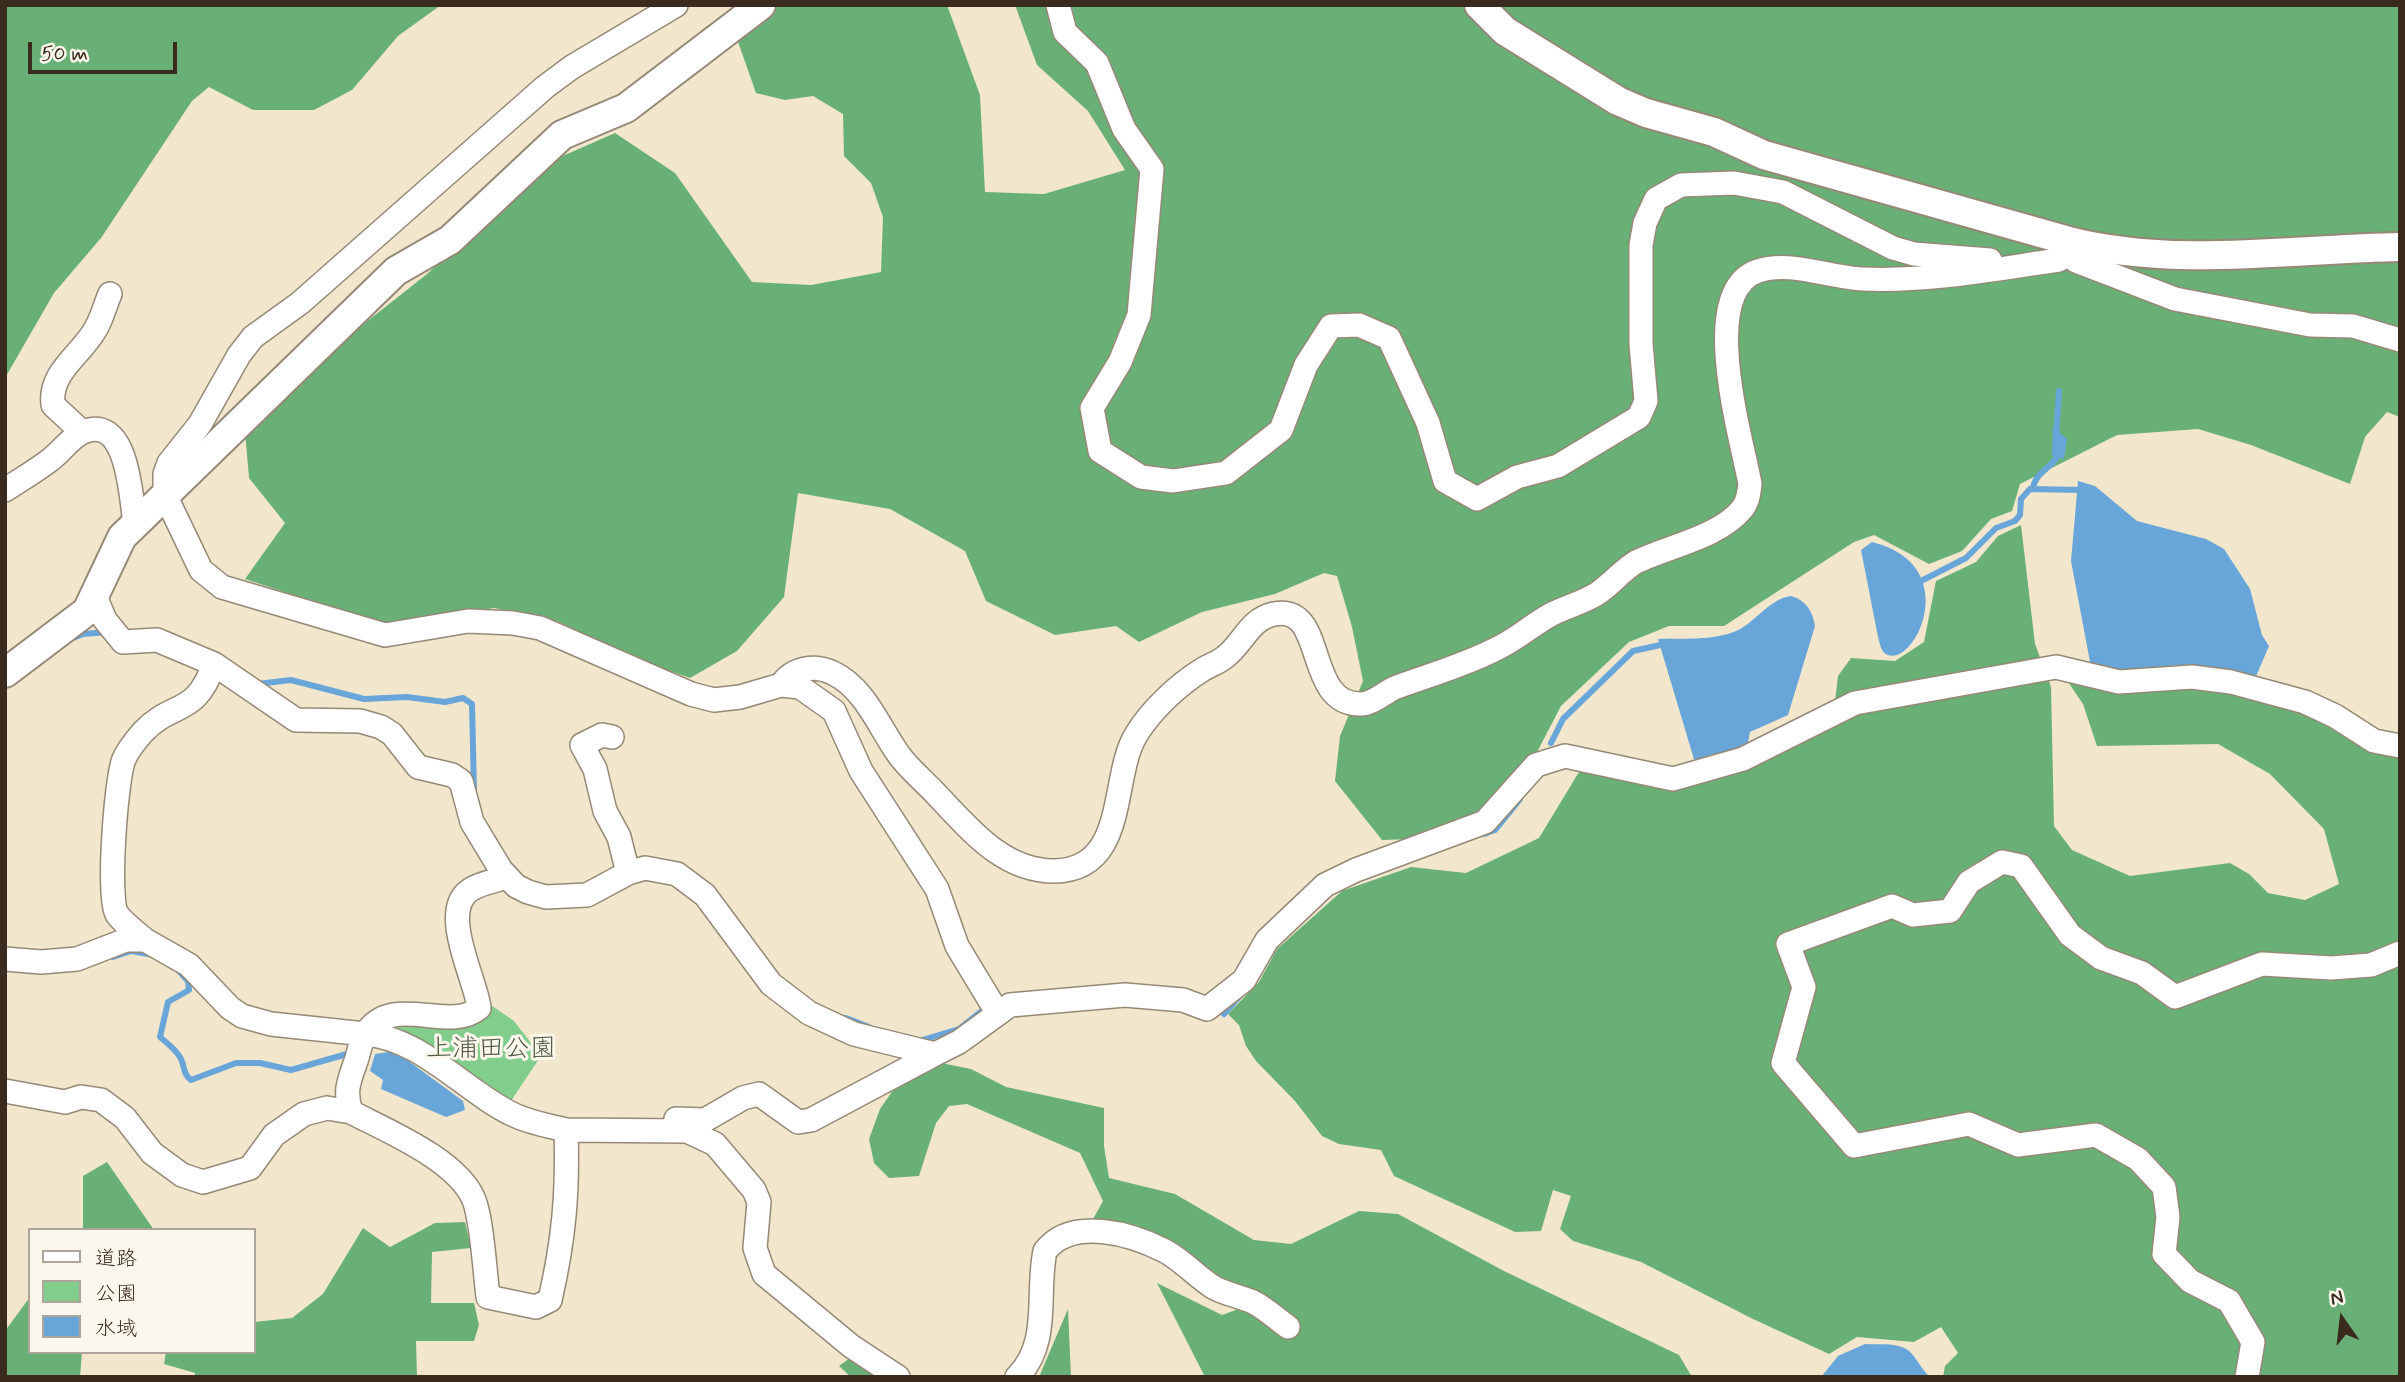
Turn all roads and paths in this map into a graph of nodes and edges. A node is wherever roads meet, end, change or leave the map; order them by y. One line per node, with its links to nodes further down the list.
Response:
1 (676, 5): 12 (street)
2 (761, 5): 12 (street)
3 (1058, 5): 7 (street)
4 (1479, 5): 5 (street)
5 (2067, 246): 6 (street); 7 (street); 9 (street)
6 (2400, 247)
7 (2012, 267): 17 (street)
8 (110, 294): 10 (street)
9 (2400, 340)
10 (82, 432): 11 (street); 13 (street)
11 (5, 490)
12 (165, 495): 13 (street); 17 (street)
13 (135, 524): 14 (street)
14 (95, 596): 15 (street); 16 (street)
15 (214, 664): 21 (street); 22 (street)
16 (5, 673)
17 (781, 685): 25 (street)
18 (612, 737): 20 (street)
19 (2400, 746): 25 (street)
20 (626, 870): 21 (street); 27 (street)
21 (506, 877): 26 (street)
22 (145, 940): 24 (street); 26 (street)
23 (2400, 953): 37 (street)
24 (5, 959)
25 (994, 1006): 27 (street)
26 (365, 1034): 31 (street); 32 (street)
27 (934, 1054): 33 (street)
28 (5, 1091): 29 (street)
29 (65, 1102): 30 (street); 31 (street)
30 (5, 1109)
31 (351, 1112): 32 (street)
32 (566, 1130): 33 (street)
33 (644, 1131): 35 (street)
34 (1288, 1327): 36 (street)
35 (898, 1377)
36 (1017, 1377)
37 (2247, 1377)

